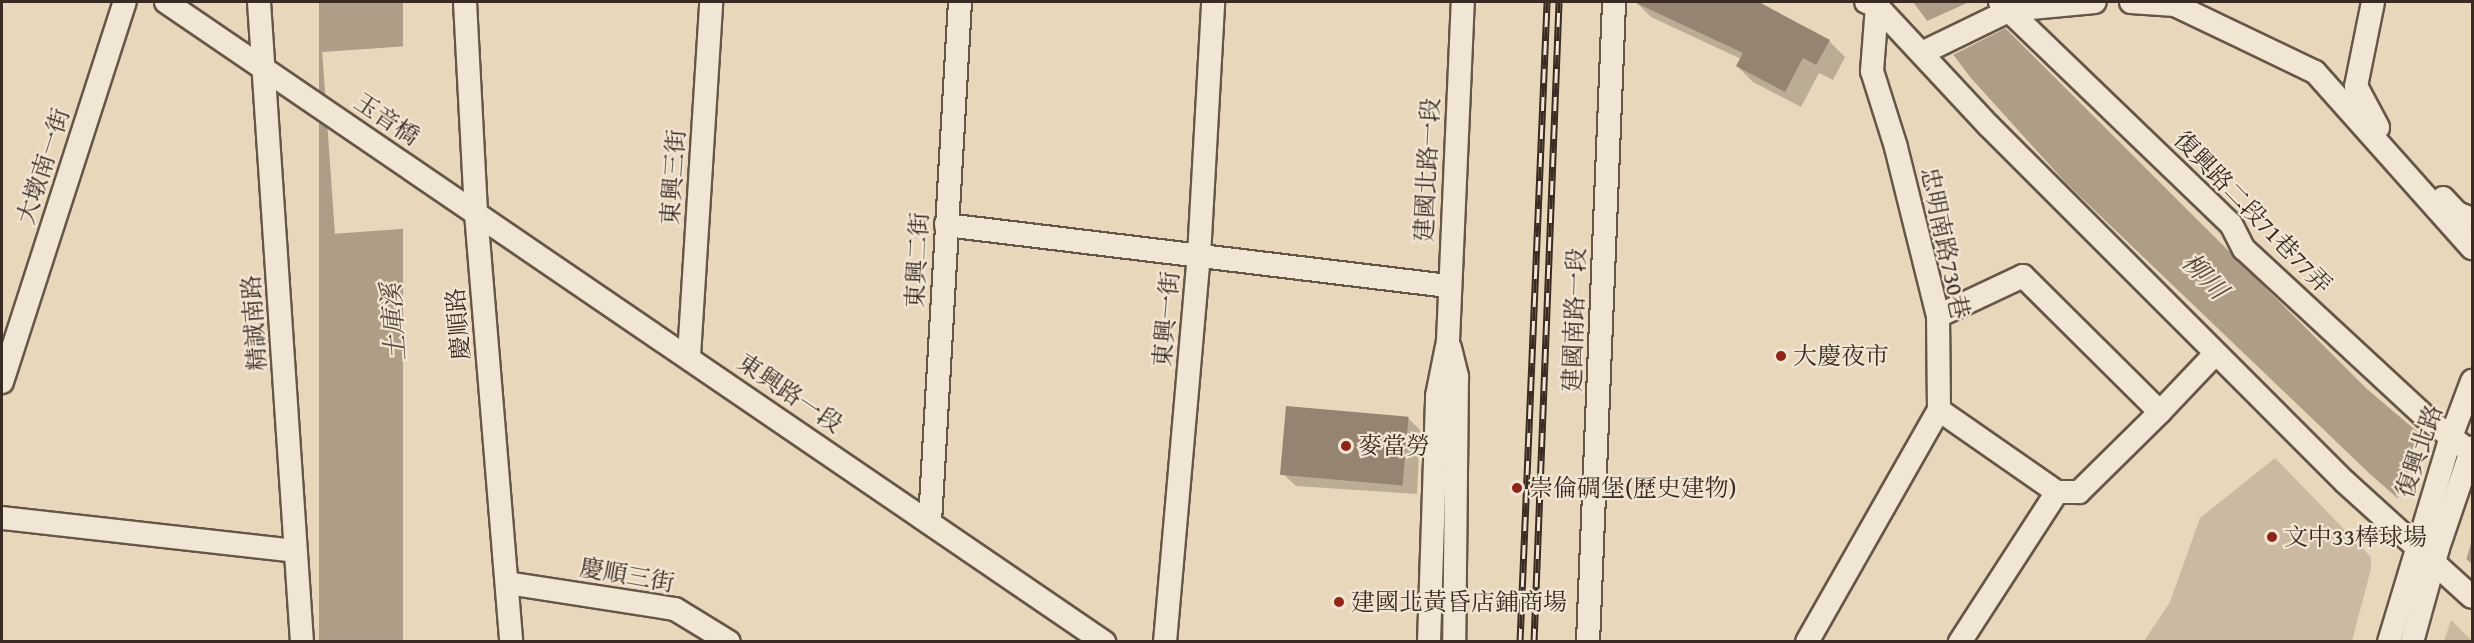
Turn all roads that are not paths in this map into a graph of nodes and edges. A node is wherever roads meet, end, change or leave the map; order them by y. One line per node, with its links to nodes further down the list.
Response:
1 (124, 2): 31 (street, 大墩南一街)
2 (166, 2): 16 (street)
3 (259, 2): 16 (street, 精誠南路)
4 (465, 2): 20 (street, 慶順路)
5 (711, 2): 29 (street, 東興三街)
6 (960, 2): 22 (street, 東興二街)
7 (1213, 2): 24 (street, 東興一街)
8 (1463, 2): 25 (street, 建國北路一段)
9 (1614, 2): 51 (street, 建國南路一段)
10 (2095, 2): 14 (street)
11 (2131, 2): 17 (street)
12 (2373, 2): 18 (street)
13 (1871, 4): 15 (street, 忠明南路730巷); 26 (street, 忠明南路730巷)
14 (2006, 8): 15 (street); 34 (street, 復興路二段71巷77弄)
15 (1929, 48): 28 (street, 忠明南路730巷)
16 (264, 67): 19 (street, 玉音橋); 40 (street, 精誠南路)
17 (2315, 72): 18 (street); 23 (street)
18 (2356, 86): 21 (street)
19 (444, 190): 20 (street, 東興路一段)
20 (476, 213): 29 (street, 東興路一段); 41 (street, 慶順路)
21 (2472, 219)
22 (946, 225): 24 (street); 38 (street, 東興二街)
23 (2472, 248)
24 (1199, 256): 25 (street); 48 (street, 東興一街)
25 (1448, 286): 27 (street, 建國北路一段)
26 (1938, 316): 32 (street, 忠明南路730巷); 33 (street)
27 (1448, 341): 49 (street, 建國北路一段); 50 (street, 建國北路一段)
28 (2215, 354): 33 (street); 39 (street, 忠明南路730巷)
29 (689, 356): 38 (street, 東興路一段)
30 (2472, 381): 34 (street, 復興北路)
31 (2, 382)
32 (1939, 410): 36 (street); 52 (street)
33 (2160, 412): 36 (street)
34 (2450, 441): 35 (street, 復興路二段71巷77弄); 39 (street, 復興北路)
35 (2471, 453): 39 (street, 復興北路)
36 (2057, 492): 53 (street)
37 (2, 518): 40 (street)
38 (930, 522): 47 (street, 東興路一段)
39 (2427, 548): 42 (street, 忠明南路730巷); 54 (street, 復興北路); 55 (street, 復興北路)
40 (295, 551): 44 (street, 精誠南路)
41 (507, 583): 43 (street, 慶順三街); 45 (street, 慶順路)
42 (2472, 597)
43 (698, 631): 46 (street, 慶順三街)
44 (302, 642)
45 (511, 642)
46 (729, 642)
47 (1104, 642)
48 (1165, 642)
49 (1429, 642)
50 (1454, 642)
51 (1588, 642)
52 (1807, 642)
53 (1960, 642)
54 (2389, 642)
55 (2412, 642)

